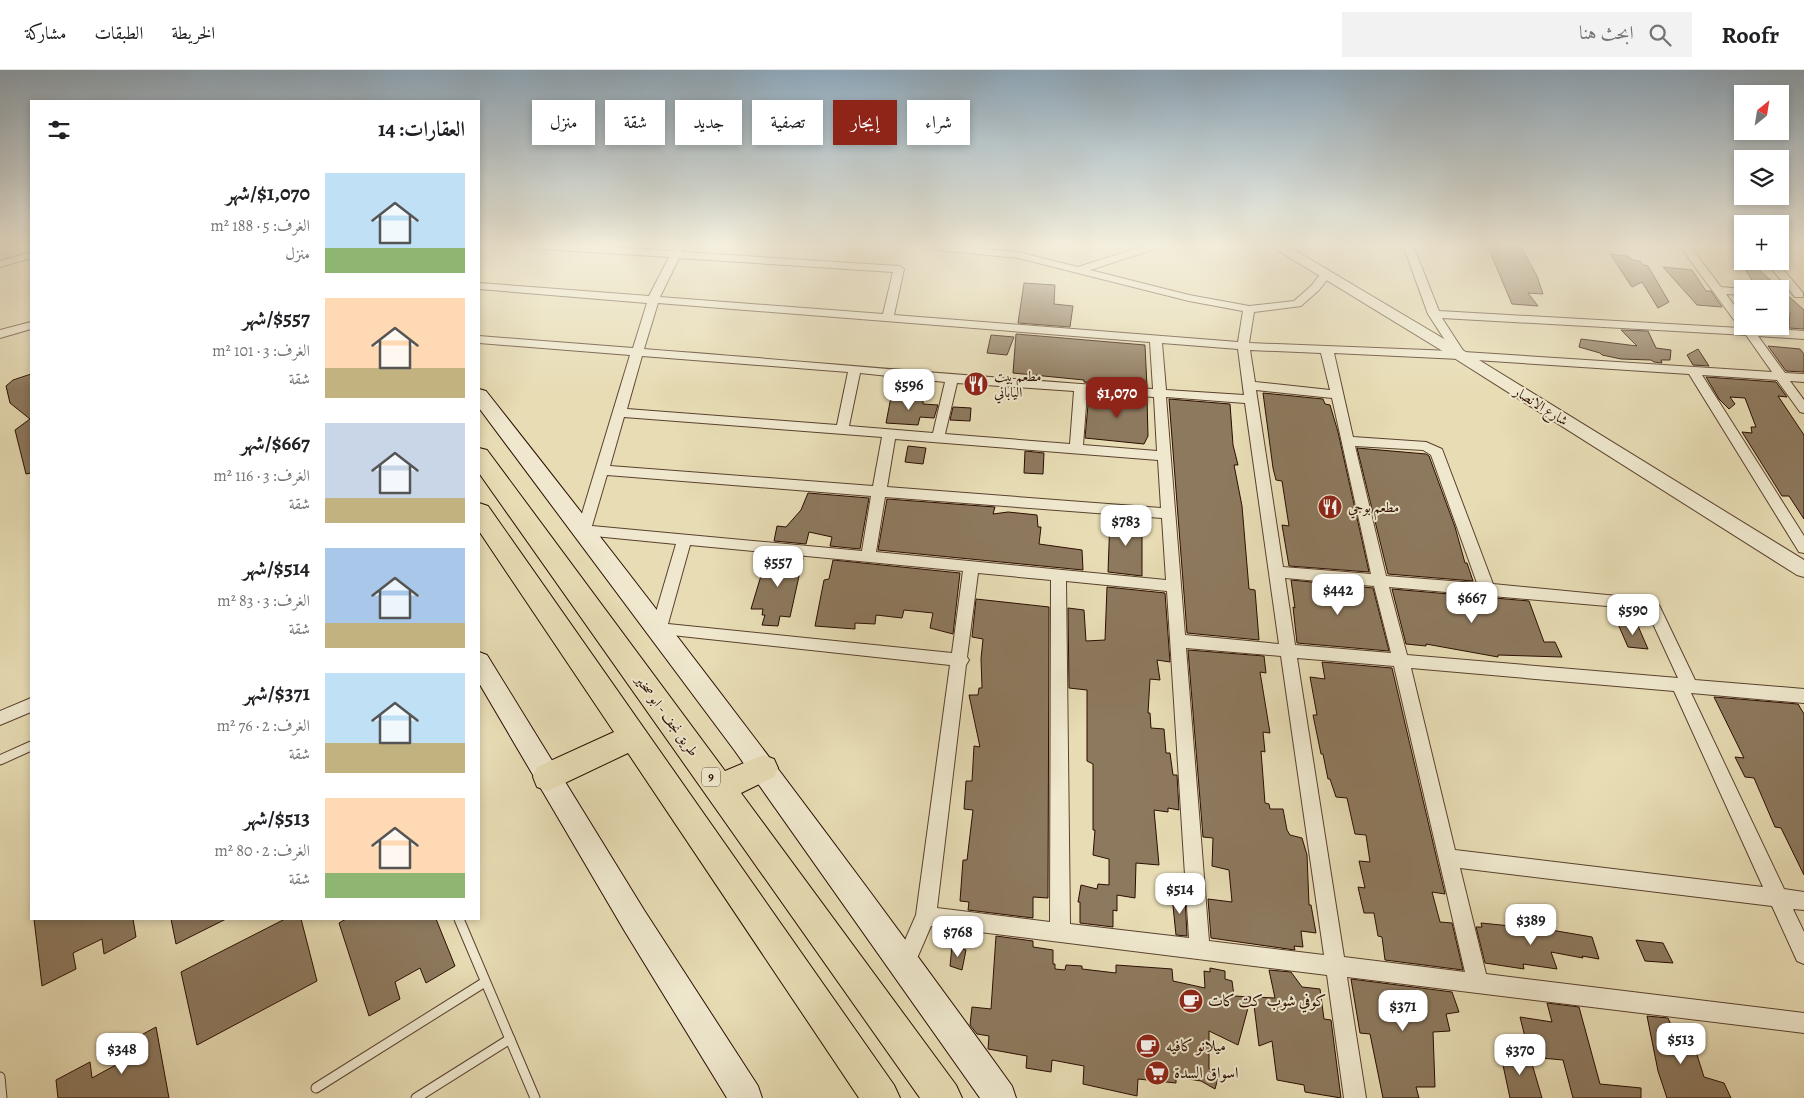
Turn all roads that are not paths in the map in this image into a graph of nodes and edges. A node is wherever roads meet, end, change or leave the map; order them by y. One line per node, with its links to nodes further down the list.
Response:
1 (566, 293): 11 (street)
2 (657, 293): 11 (street)
3 (894, 293): 15 (street)
4 (1169, 293): 12 (street)
5 (1310, 293): 12 (street)
6 (1357, 293): 27 (street, شارع الانصار)
7 (1426, 293): 14 (street)
8 (1720, 293): 13 (street)
9 (1789, 295): 10 (street)
10 (1802, 296)
11 (653, 300): 15 (street); 26 (street)
12 (1249, 309): 24 (street)
13 (1734, 312)
14 (1434, 314): 17 (street); 27 (street)
15 (888, 318): 22 (street)
16 (30, 325): 19 (street)
17 (1734, 327)
18 (1789, 333): 21 (street)
19 (0, 334)
20 (1751, 335): 30 (street)
21 (1804, 335)
22 (1156, 339): 24 (street); 35 (street)
23 (480, 340): 26 (street)
24 (1243, 346): 25 (street); 34 (street)
25 (1327, 350): 27 (street); 36 (street)
26 (637, 352): 28 (street); 39 (street)
27 (1460, 355): 29 (street); 56 (street, شارع الانصار)
28 (855, 369): 32 (street); 40 (street)
29 (1692, 369): 30 (street); 53 (street)
30 (1780, 376): 31 (street); 38 (street)
31 (1804, 378)
32 (952, 379): 33 (street); 42 (street)
33 (1081, 388): 35 (street); 44 (street)
34 (1250, 392): 35 (street); 36 (street); 57 (street)
35 (1160, 393): 45 (street)
36 (1338, 395): 43 (street)
37 (480, 396): 51 (main road)
38 (1804, 410)
39 (619, 412): 40 (street); 47 (street)
40 (842, 430): 41 (street)
41 (889, 434): 42 (street); 48 (street)
42 (938, 438): 44 (street)
43 (1349, 441): 59 (street); 61 (street)
44 (1076, 449): 45 (street)
45 (1164, 456): 50 (street)
46 (480, 457): 77 (highway, طريق نجف - ابو صخير / 9)
47 (602, 470): 48 (street); 51 (street)
48 (879, 491): 50 (street); 54 (street)
49 (480, 513): 72 (highway)
50 (1168, 514): 60 (street)
51 (584, 530): 52 (street); 62 (main road)
52 (685, 539): 54 (street); 62 (street)
53 (1804, 548)
54 (868, 556): 55 (street)
55 (971, 566): 58 (street); 65 (street)
56 (1804, 570)
57 (1277, 572): 59 (street); 64 (street)
58 (1058, 574): 60 (street); 83 (street)
59 (1380, 581): 61 (street); 66 (street)
60 (1174, 586): 63 (street)
61 (1486, 590): 68 (street)
62 (659, 629): 65 (street); 75 (main road)
63 (1178, 641): 64 (street); 84 (street)
64 (1289, 651): 66 (street); 87 (street)
65 (960, 660): 81 (street)
66 (1401, 661): 68 (street); 78 (street)
67 (480, 664): 76 (main road)
68 (1685, 685): 69 (street); 79 (street)
69 (1802, 699)
70 (30, 705): 71 (street)
71 (0, 718)
72 (633, 737): 76 (highway); 99 (highway)
73 (30, 746): 74 (lane)
74 (0, 760)
75 (763, 768): 77 (highway); 86 (main road)
76 (548, 776): 98 (main road)
77 (719, 789): 94 (highway, طريق نجف - ابو صخير / 9)
78 (1448, 858): 79 (street); 89 (street)
79 (1778, 899): 80 (street); 85 (street)
80 (1804, 901)
81 (926, 916): 83 (street); 86 (street)
82 (459, 920): 88 (lane)
83 (1060, 933): 84 (street)
84 (1200, 950): 87 (street)
85 (1804, 954)
86 (905, 963): 100 (main road)
87 (1336, 966): 89 (street); 101 (street)
88 (486, 982): 91 (lane); 93 (lane)
89 (1478, 984): 90 (street)
90 (1804, 1023)
91 (510, 1039): 96 (lane); 97 (lane)
92 (0, 1077): 95 (lane)
93 (316, 1088)
94 (936, 1094)
95 (2, 1098)
96 (416, 1098)
97 (535, 1098)
98 (746, 1098)
99 (881, 1098)
100 (1000, 1098)
101 (1355, 1098)

